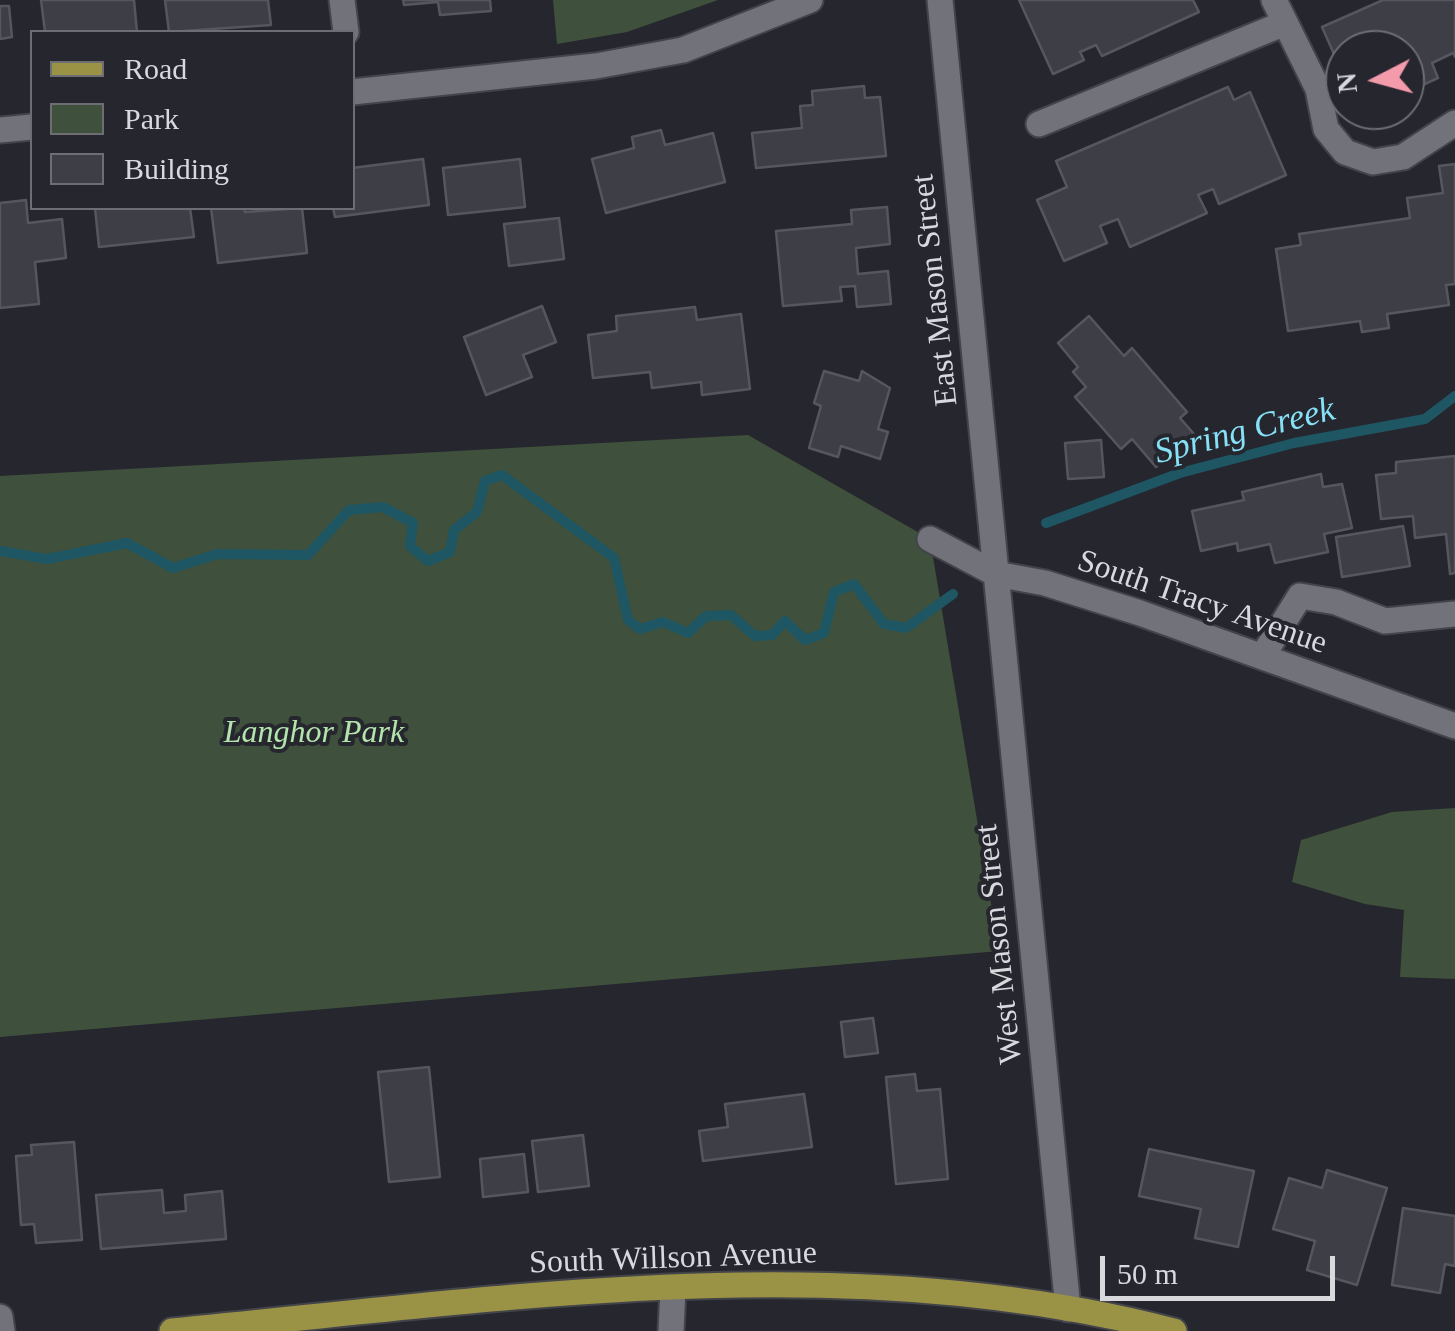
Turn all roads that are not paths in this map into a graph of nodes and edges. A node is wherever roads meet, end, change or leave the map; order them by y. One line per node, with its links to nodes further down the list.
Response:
1 (342, 0): 5 (street)
2 (810, 0): 6 (street)
3 (940, 0): 12 (street, East Mason Street)
4 (1279, 12): 7 (street); 8 (street)
5 (346, 30)
6 (355, 92)
7 (1455, 122)
8 (1039, 124)
9 (30, 127): 10 (street)
10 (0, 130)
11 (930, 539): 12 (street, South Tracy Avenue)
12 (996, 574): 14 (street, South Tracy Avenue); 17 (street, West Mason Street)
13 (1455, 614): 14 (street)
14 (1262, 657): 15 (street, South Tracy Avenue)
15 (1455, 726)
16 (673, 1288): 17 (main road, South Willson Avenue); 20 (main road, South Willson Avenue); 21 (street)
17 (1068, 1308): 22 (main road, South Willson Avenue)
18 (0, 1317): 19 (street)
19 (2, 1331)
20 (172, 1331)
21 (672, 1331)
22 (1174, 1331)

